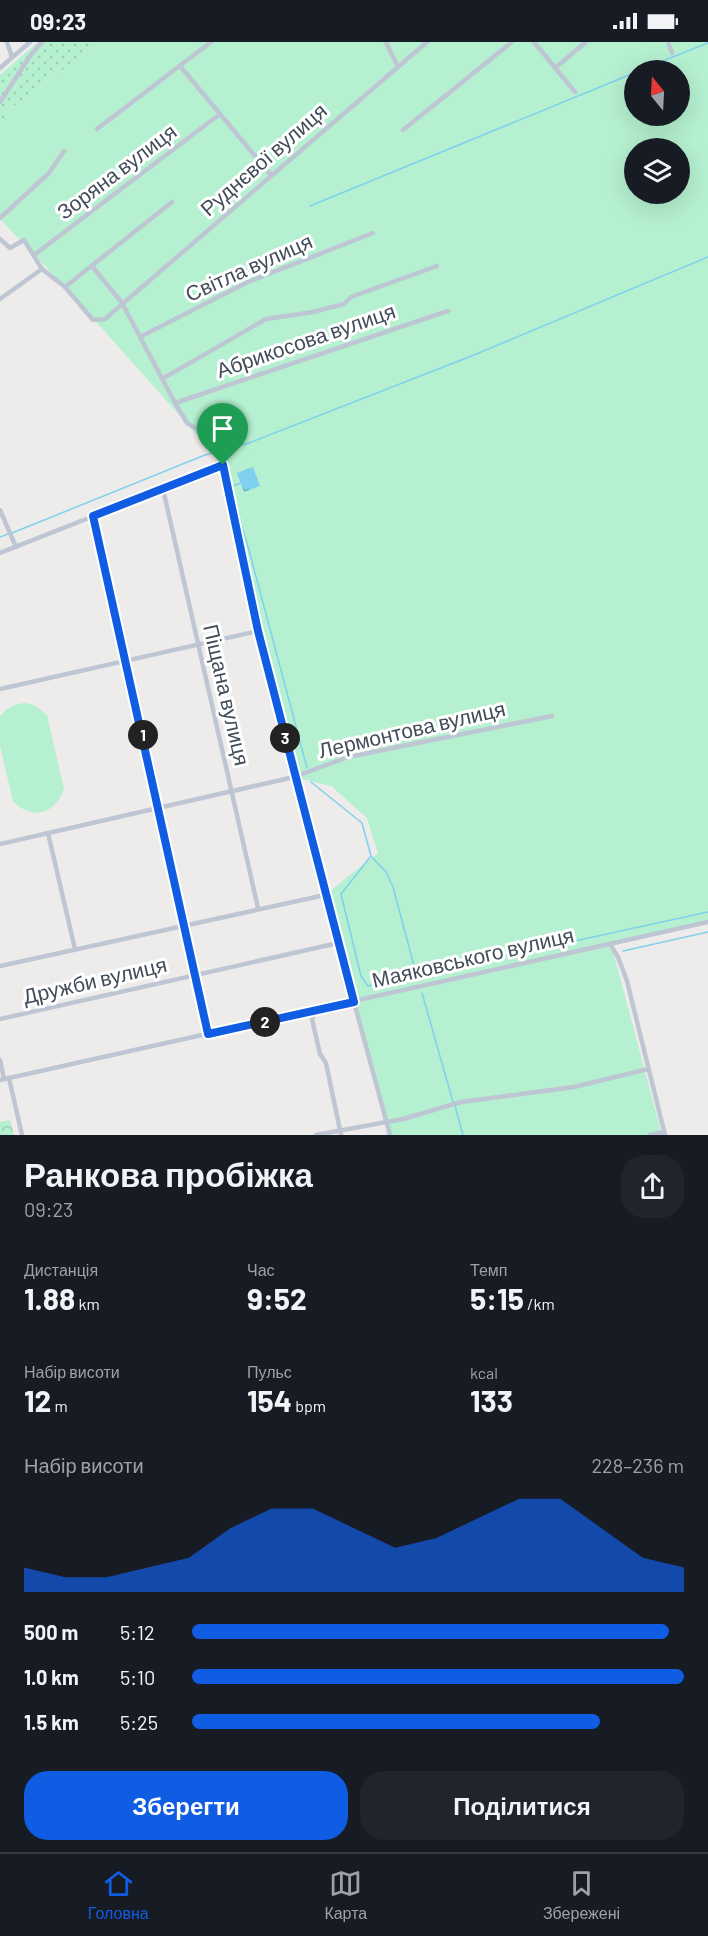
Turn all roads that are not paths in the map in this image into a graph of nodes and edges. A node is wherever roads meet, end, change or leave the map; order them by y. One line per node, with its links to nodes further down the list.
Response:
1 (7, 42): 12 (street)
2 (30, 42): 12 (street)
3 (42, 42): 18 (street)
4 (211, 42): 13 (street)
5 (386, 42): 14 (street)
6 (512, 42): 21 (street)
7 (534, 42): 16 (street)
8 (586, 42): 16 (street)
9 (668, 42): 11 (street)
10 (423, 43): 14 (street, Руднєвої вулиця)
11 (672, 52)
12 (12, 57): 15 (street)
13 (180, 66): 19 (street); 20 (street)
14 (398, 67): 23 (street, Руднєвої вулиця)
15 (0, 68)
16 (555, 68): 17 (street)
17 (575, 92)
18 (0, 102)
19 (220, 114): 23 (street); 28 (street, Зоряна вулиця)
20 (97, 129)
21 (403, 130)
22 (64, 151): 25 (street)
23 (271, 176): 34 (street, Руднєвої вулиця)
24 (172, 202): 29 (street)
25 (0, 218)
26 (373, 233): 36 (street, Світла вулиця)
27 (0, 239): 28 (street)
28 (34, 255): 31 (street, Руднєвої вулиця)
29 (92, 266): 32 (street); 34 (street)
30 (437, 266): 37 (street)
31 (42, 269): 32 (street, Руднєвої вулиця); 33 (street)
32 (65, 287): 34 (street, Руднєвої вулиця)
33 (0, 299)
34 (122, 303): 36 (street)
35 (448, 311): 38 (street, Абрикосова вулиця)
36 (140, 337): 37 (street)
37 (162, 379): 38 (street)
38 (175, 403): 39 (street)
39 (223, 463): 40 (street); 45 (street)
40 (163, 489): 42 (street); 46 (street, Піщана вулиця)
41 (0, 510): 43 (street)
42 (93, 516): 43 (street); 47 (street)
43 (16, 547): 44 (street)
44 (0, 553)
45 (258, 631): 46 (street); 50 (street)
46 (198, 645): 47 (street); 51 (street, Піщана вулиця)
47 (126, 661): 48 (street); 52 (street)
48 (0, 689)
49 (552, 716): 50 (street, Лермонтова вулиця)
50 (294, 777): 51 (street, Лермонтова вулиця); 55 (street)
51 (231, 791): 52 (street, Лермонтова вулиця); 56 (street, Піщана вулиця)
52 (159, 807): 53 (street, Лермонтова вулиця); 58 (street)
53 (48, 833): 54 (street, Лермонтова вулиця); 61 (street)
54 (0, 844)
55 (325, 895): 56 (street); 59 (street)
56 (258, 908): 58 (street)
57 (708, 922): 60 (street, Маяковського вулиця)
58 (184, 925): 61 (street); 63 (street)
59 (338, 943): 63 (street, Дружби вулиця); 64 (street)
60 (610, 944): 64 (street, Маяковського вулиця); 69 (street)
61 (75, 949): 62 (street)
62 (0, 966)
63 (195, 975): 66 (street, Дружби вулиця); 67 (street)
64 (354, 1002): 65 (street, Маяковського вулиця); 71 (street)
65 (316, 1010): 67 (street, Маяковського вулиця); 72 (street)
66 (0, 1020)
67 (208, 1034): 70 (street, Маяковського вулиця)
68 (0, 1060): 70 (street)
69 (648, 1069): 71 (street); 73 (street)
70 (4, 1079): 74 (street)
71 (386, 1122): 72 (street); 76 (street)
72 (340, 1133): 75 (street)
73 (664, 1133): 77 (street)
74 (22, 1135)
75 (316, 1135)
76 (390, 1135)
77 (650, 1135)

